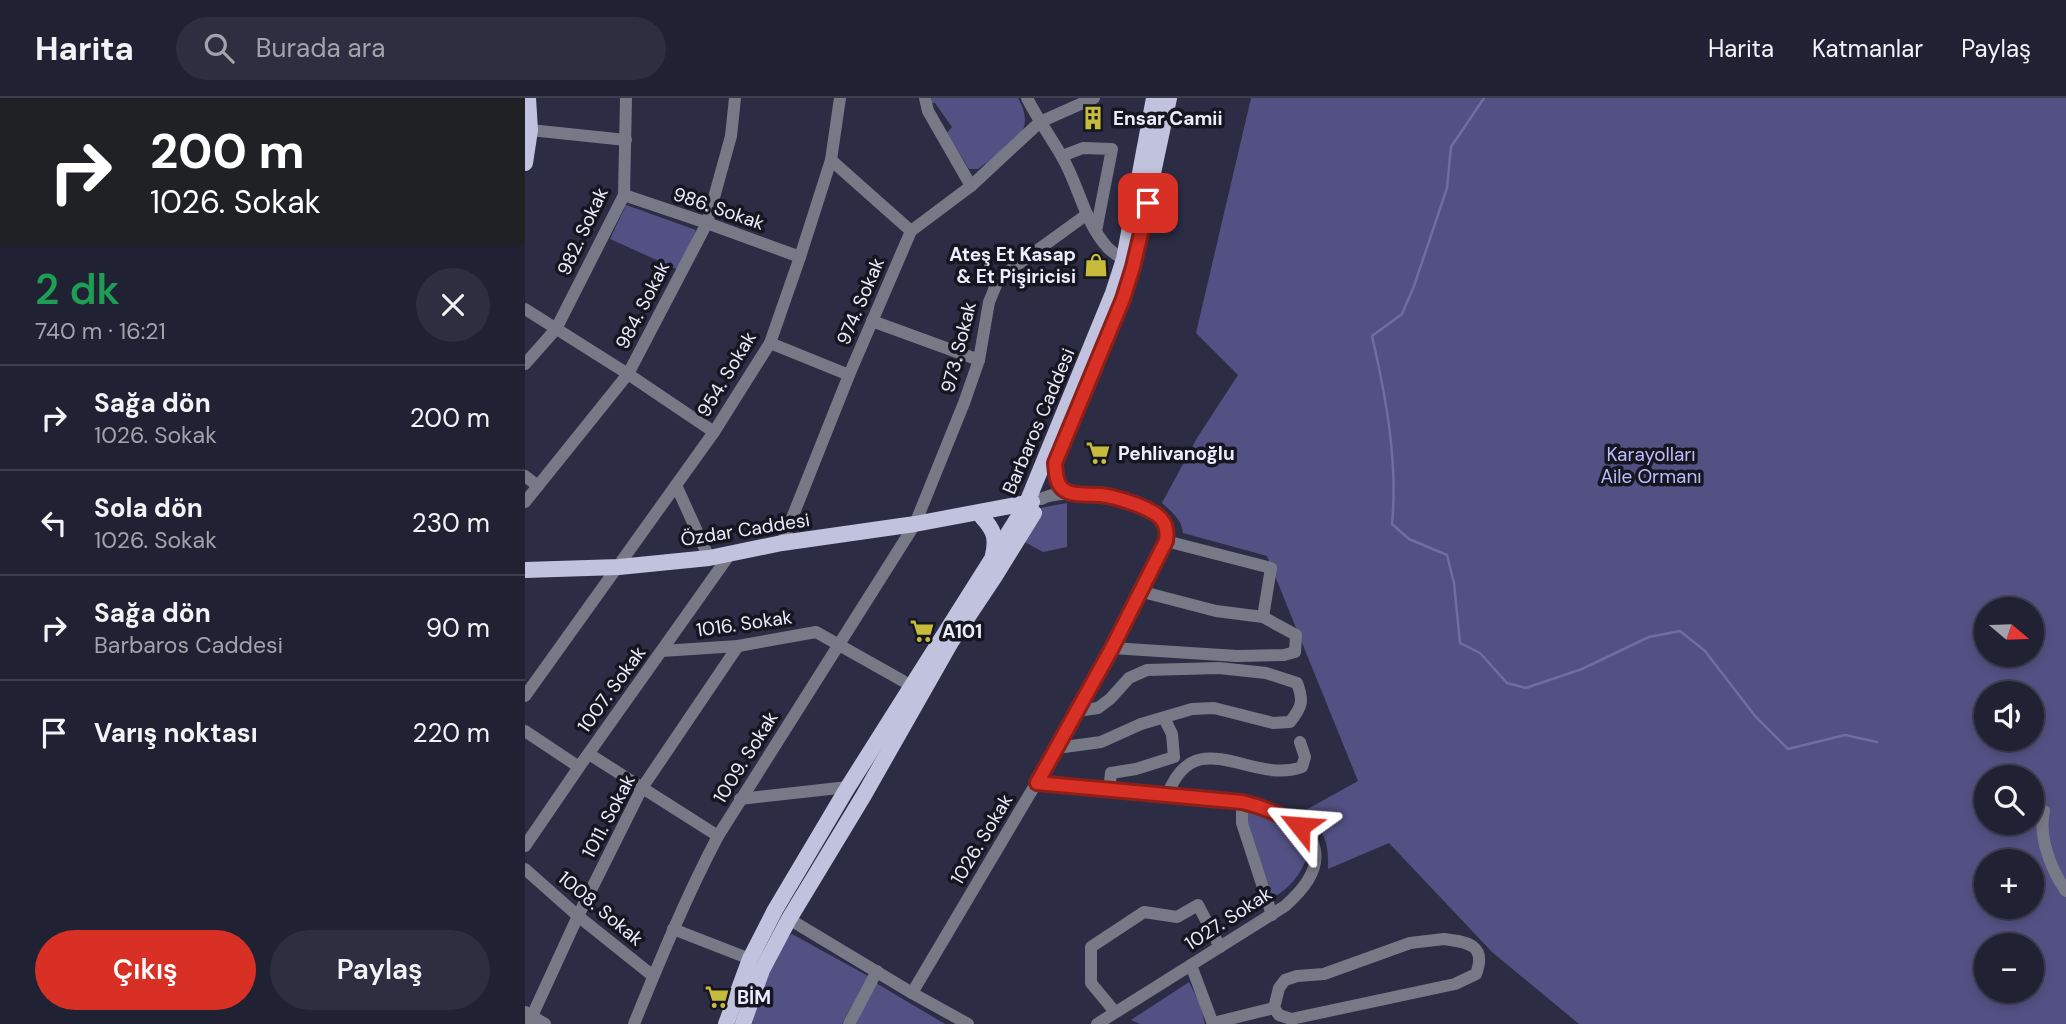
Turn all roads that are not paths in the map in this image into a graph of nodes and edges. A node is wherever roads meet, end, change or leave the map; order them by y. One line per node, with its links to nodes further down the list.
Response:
1 (626, 98): 12 (street, 982. Sokak)
2 (735, 98): 19 (street, 984. Sokak)
3 (839, 98): 14 (street, 954. Sokak)
4 (925, 98): 16 (street)
5 (1027, 98): 10 (street)
6 (1094, 98): 10 (street, 974. Sokak)
7 (1154, 98): 23 (main road, Barbaros Caddesi)
8 (1169, 98): 23 (main road, Barbaros Caddesi)
9 (527, 102): 11 (main road)
10 (1040, 122): 13 (street); 16 (street, 974. Sokak)
11 (530, 130): 12 (street); 15 (main road)
12 (626, 140): 17 (street, 982. Sokak)
13 (1062, 156): 18 (street); 21 (street)
14 (831, 160): 20 (street); 22 (street, 954. Sokak)
15 (525, 163)
16 (971, 186): 20 (street, 974. Sokak)
17 (624, 195): 19 (street, 986. Sokak); 26 (street, 982. Sokak)
18 (1086, 215): 21 (street); 28 (street, 973. Sokak)
19 (707, 223): 22 (street, 986. Sokak); 30 (street, 984. Sokak)
20 (911, 231): 25 (street, 974. Sokak)
21 (1096, 231): 23 (street)
22 (800, 257): 27 (street, 954. Sokak)
23 (1128, 263): 33 (main road, Barbaros Caddesi); 39 (main road, Barbaros Caddesi)
24 (525, 309): 26 (street)
25 (872, 321): 28 (street); 31 (street, 974. Sokak)
26 (556, 329): 29 (street, 982. Sokak); 30 (street)
27 (769, 343): 31 (street); 32 (street, 954. Sokak)
28 (979, 360): 41 (street, 973. Sokak)
29 (525, 364)
30 (628, 374): 32 (street); 36 (street, 984. Sokak)
31 (849, 375): 43 (street, 974. Sokak)
32 (714, 432): 35 (street, 954. Sokak)
33 (1055, 463): 37 (street); 39 (main road, Barbaros Caddesi)
34 (525, 476): 36 (street)
35 (676, 485): 45 (street); 47 (street, 954. Sokak)
36 (538, 486): 38 (street, 984. Sokak)
37 (1075, 494): 39 (street); 42 (street)
38 (525, 502)
39 (1030, 508): 40 (main road, Özdar Caddesi); 46 (main road, Barbaros Caddesi); 78 (main road, Barbaros Caddesi)
40 (976, 516): 41 (main road, Özdar Caddesi); 46 (main road)
41 (915, 524): 43 (main road, Özdar Caddesi); 51 (street, 1009. Sokak)
42 (1166, 541): 49 (street, 1026. Sokak); 50 (street)
43 (782, 544): 44 (main road, Özdar Caddesi)
44 (730, 554): 45 (main road, Özdar Caddesi); 54 (street, 1007. Sokak)
45 (709, 558): 47 (main road, Özdar Caddesi)
46 (992, 558): 65 (main road, Barbaros Caddesi)
47 (619, 567): 48 (main road, Özdar Caddesi); 56 (street, 954. Sokak)
48 (525, 570)
49 (1139, 591): 50 (street); 53 (street, 1026. Sokak)
50 (1263, 617): 53 (street)
51 (839, 644): 52 (street, 1016. Sokak); 55 (street, 1016. Sokak); 69 (street, 1009. Sokak)
52 (738, 646): 54 (street, 1016. Sokak); 66 (street, 1011. Sokak)
53 (1112, 648): 57 (street, 1026. Sokak)
54 (662, 652): 62 (street, 1007. Sokak)
55 (903, 681)
56 (525, 696)
57 (1077, 711): 58 (street); 61 (street, 1026. Sokak)
58 (1164, 718): 61 (street); 67 (street)
59 (525, 731): 63 (street)
60 (1300, 742): 68 (street)
61 (1056, 748): 64 (street, 1026. Sokak)
62 (589, 754): 63 (street, 1007. Sokak); 66 (street)
63 (579, 766): 73 (street, 1007. Sokak)
64 (1037, 783): 67 (street, 1027. Sokak); 85 (street, 1026. Sokak)
65 (848, 787): 69 (street); 81 (main road, Barbaros Caddesi)
66 (642, 788): 72 (street); 77 (street, 1011. Sokak)
67 (1109, 791): 68 (street, 1027. Sokak)
68 (1167, 796): 70 (street, 1027. Sokak)
69 (740, 799): 72 (street, 1009. Sokak)
70 (1242, 802): 76 (street); 76 (street, 1027. Sokak)
71 (2043, 835): 75 (street)
72 (718, 836): 79 (street, 1009. Sokak)
73 (525, 846)
74 (525, 869): 77 (street, 1008. Sokak)
75 (2066, 891)
76 (1272, 915): 80 (street, 1027. Sokak)
77 (578, 916): 84 (street, 1008. Sokak); 88 (street, 1011. Sokak)
78 (789, 919): 83 (street); 93 (main road, Barbaros Caddesi)
79 (673, 929): 81 (street); 84 (street, 1009. Sokak)
80 (1220, 947): 82 (street, 1027. Sokak); 87 (street)
81 (750, 959): 92 (main road, Barbaros Caddesi)
82 (1191, 965): 87 (street, 1027. Sokak); 89 (street)
83 (877, 971): 85 (street); 94 (street)
84 (653, 976): 91 (street, 1009. Sokak)
85 (912, 993): 95 (street)
86 (1274, 1008): 86 (street); 89 (street)
87 (1115, 1012): 96 (street, 1027. Sokak)
88 (529, 1017): 90 (street)
89 (1213, 1023)
90 (545, 1024)
91 (634, 1024)
92 (726, 1024)
93 (743, 1024)
94 (849, 1024)
95 (968, 1024)
96 (1097, 1024)

